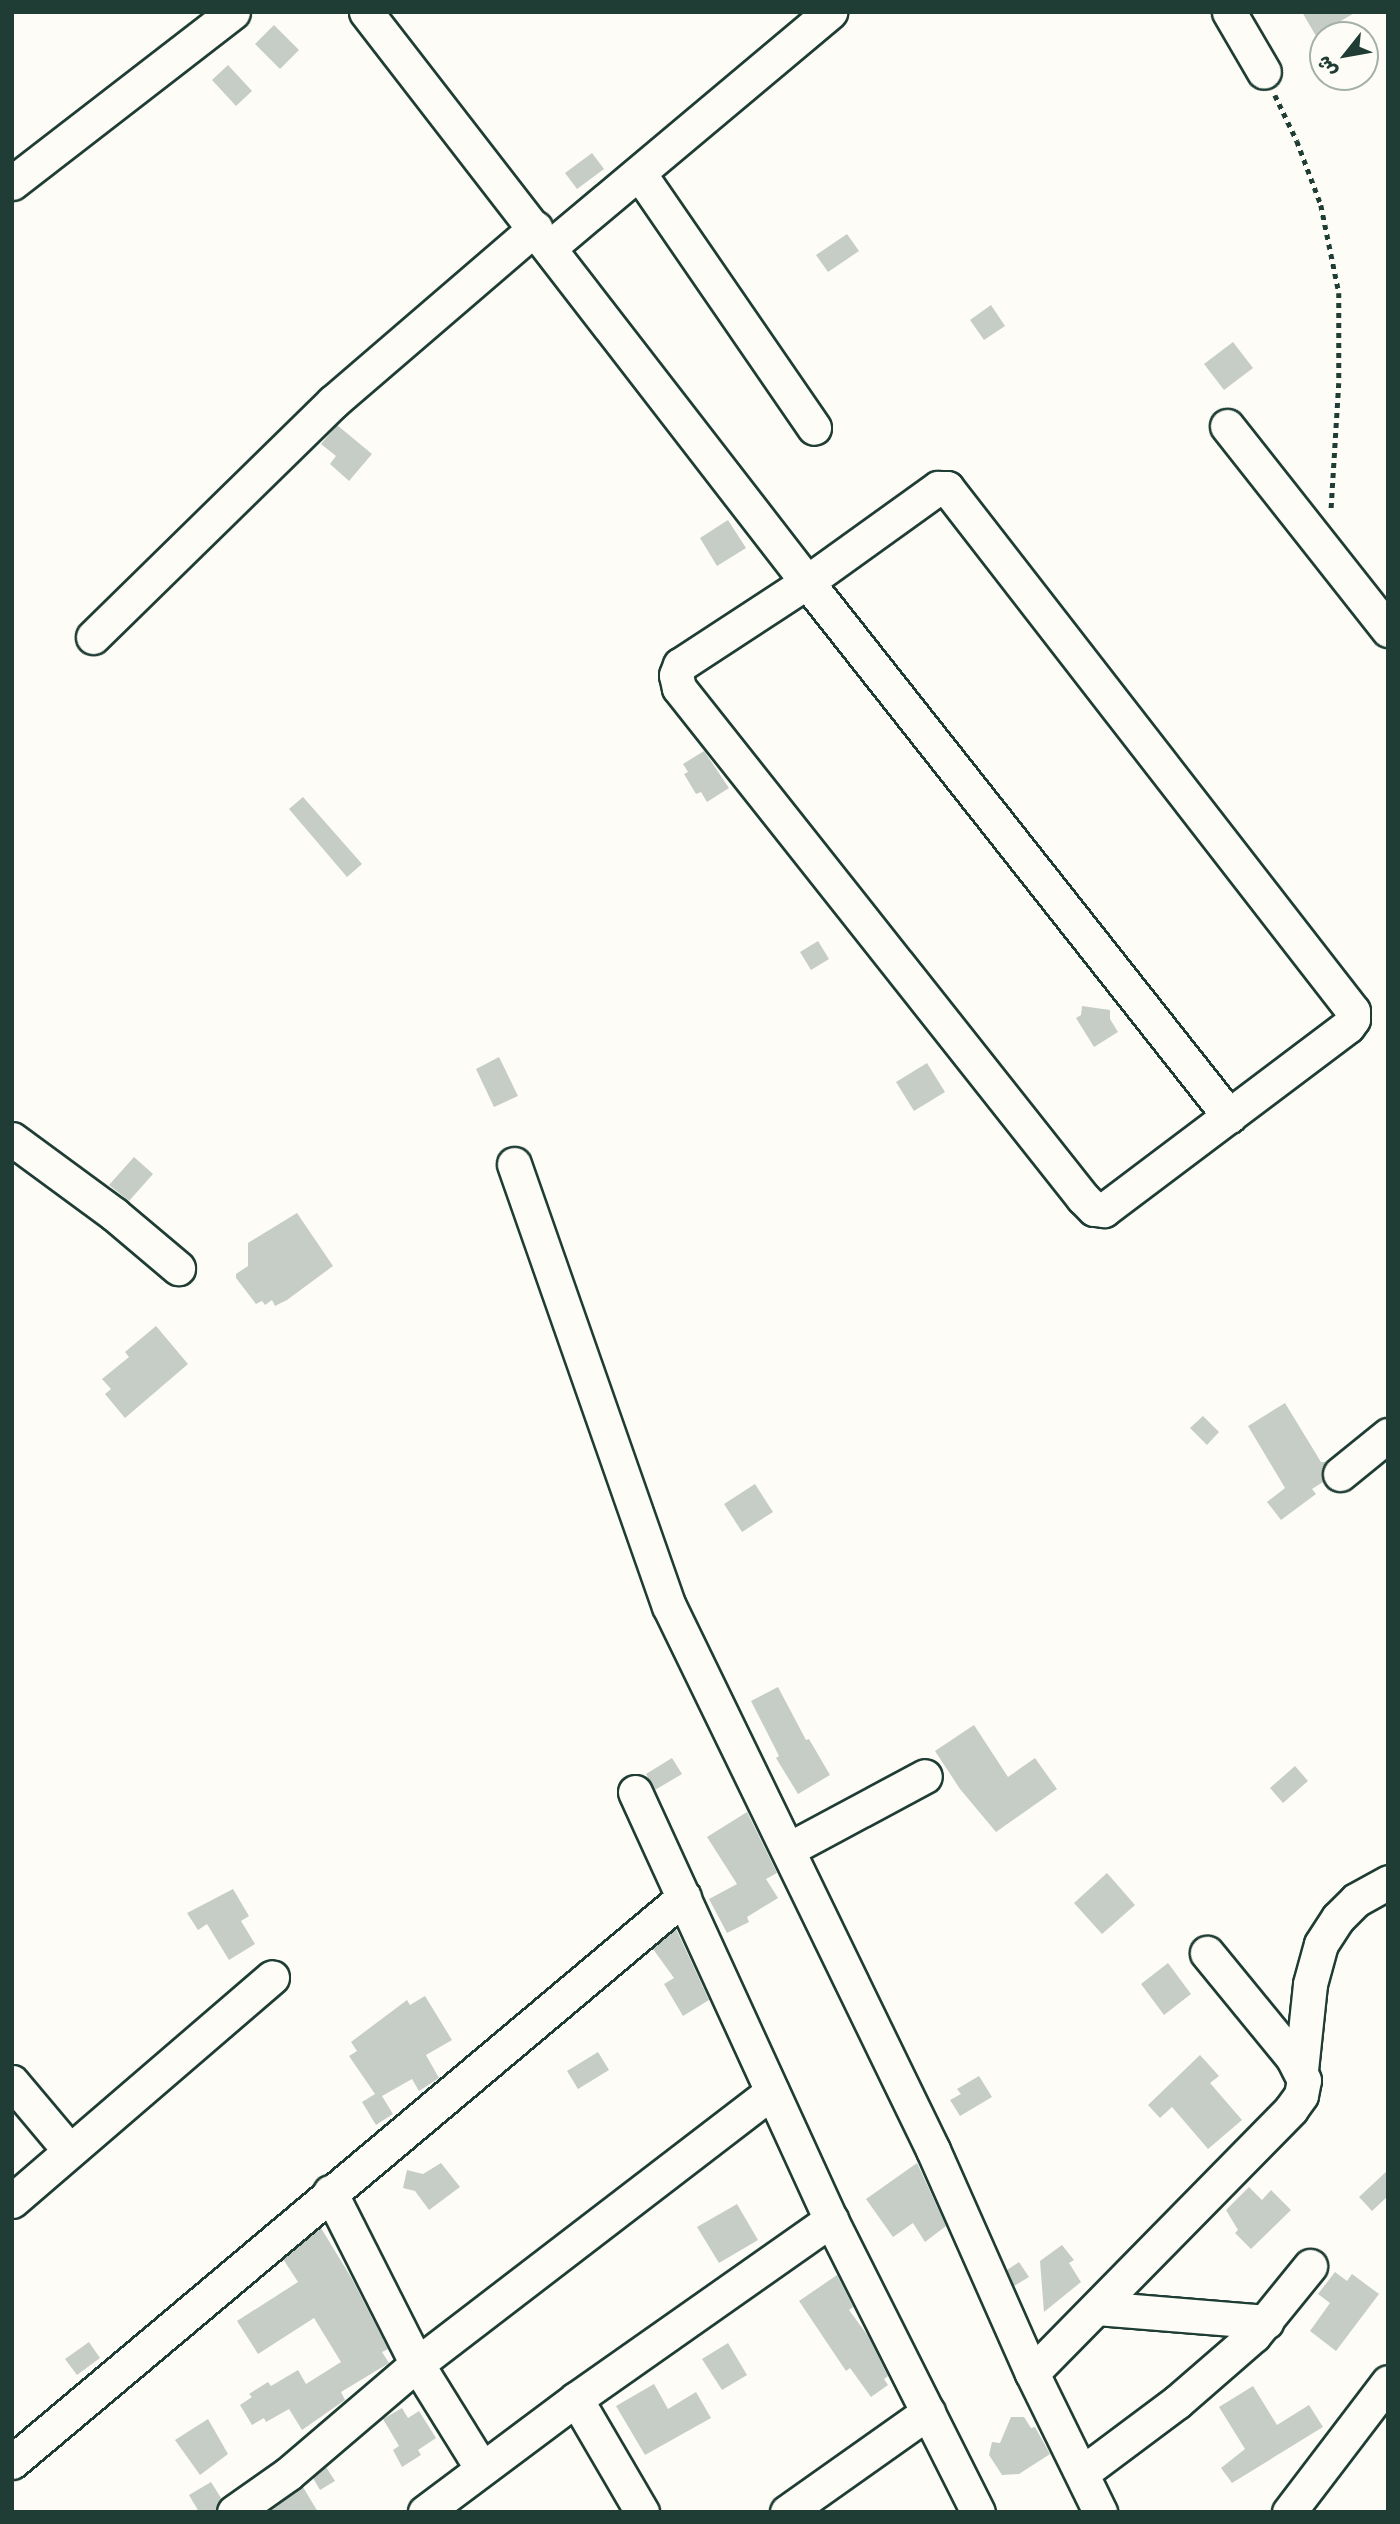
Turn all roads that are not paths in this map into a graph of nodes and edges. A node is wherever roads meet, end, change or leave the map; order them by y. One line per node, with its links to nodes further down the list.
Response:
1 (233, 12): 7 (street)
2 (366, 12): 8 (street)
3 (830, 12): 6 (street)
4 (1229, 12): 5 (street)
5 (1264, 72)
6 (639, 173): 8 (street); 10 (street)
7 (12, 183)
8 (542, 237): 11 (street); 13 (street)
9 (1227, 426): 12 (street)
10 (814, 428)
11 (807, 582): 14 (street); 14 (street); 14 (street)
12 (1388, 630)
13 (93, 637)
14 (1229, 1116)
15 (12, 1139): 17 (street)
16 (514, 1164): 22 (street)
17 (178, 1268)
18 (1388, 1435): 19 (street)
19 (1340, 1474)
20 (925, 1776): 22 (street)
21 (635, 1792): 24 (street)
22 (789, 1849): 38 (street)
23 (1388, 1882): 27 (street)
24 (684, 1897): 29 (street); 31 (street)
25 (1207, 1953): 27 (street)
26 (272, 1977): 30 (street)
27 (1301, 2070): 35 (street)
28 (12, 2082): 30 (street)
29 (772, 2092): 33 (street); 37 (street)
30 (69, 2150): 32 (street)
31 (330, 2192): 37 (street); 42 (street)
32 (12, 2201)
33 (831, 2220): 40 (street); 41 (street)
34 (1310, 2266): 36 (street)
35 (1097, 2308): 36 (street); 38 (street)
36 (1266, 2322): 44 (street)
37 (417, 2364): 43 (street); 45 (street)
38 (1032, 2374): 44 (street)
39 (1388, 2382): 51 (street)
40 (576, 2399): 43 (street); 47 (street)
41 (928, 2412): 48 (street); 49 (street)
42 (12, 2462)
43 (482, 2469): 46 (street)
44 (1082, 2473): 50 (street)
45 (234, 2512)
46 (425, 2512)
47 (642, 2512)
48 (787, 2512)
49 (978, 2512)
50 (1100, 2512)
51 (1289, 2512)

